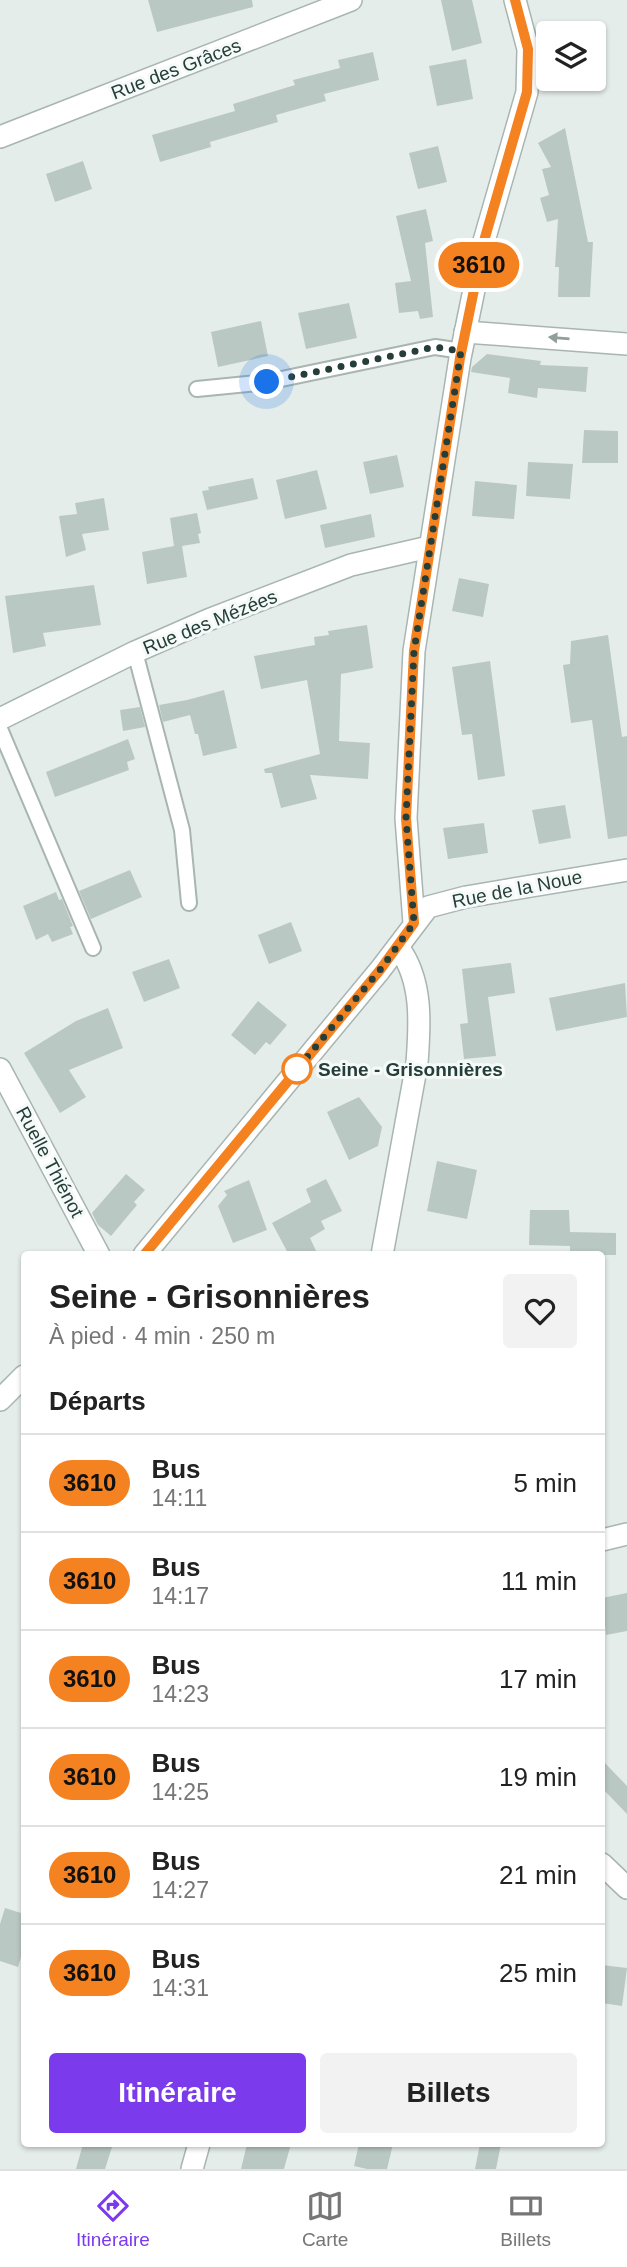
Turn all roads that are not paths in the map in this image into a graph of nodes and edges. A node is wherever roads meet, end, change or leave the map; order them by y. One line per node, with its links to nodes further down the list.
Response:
1 (351, 0): 3 (street, Rue des Grâces)
2 (515, 0): 4 (street)
3 (0, 137)
4 (463, 341): 5 (street, one-way to 4); 6 (lane); 7 (street)
5 (627, 344)
6 (197, 389)
7 (429, 547): 8 (street, Rue des Mézées); 13 (street)
8 (135, 652): 9 (street, Rue des Mézées); 12 (lane)
9 (0, 719)
10 (0, 729): 15 (lane)
11 (627, 870): 13 (street, Rue de la Noue)
12 (189, 903)
13 (414, 923): 14 (street)
14 (398, 947): 18 (street); 19 (street)
15 (93, 948)
16 (0, 1069): 17 (street, Ruelle Thiénot)
17 (97, 1251)
18 (147, 1251)
19 (383, 1251)
20 (21, 1379): 21 (street)
21 (0, 1400)
22 (627, 1534): 23 (street)
23 (605, 1539)
24 (605, 1867): 25 (street)
25 (627, 1888)
26 (198, 2147): 27 (street)
27 (192, 2169)

